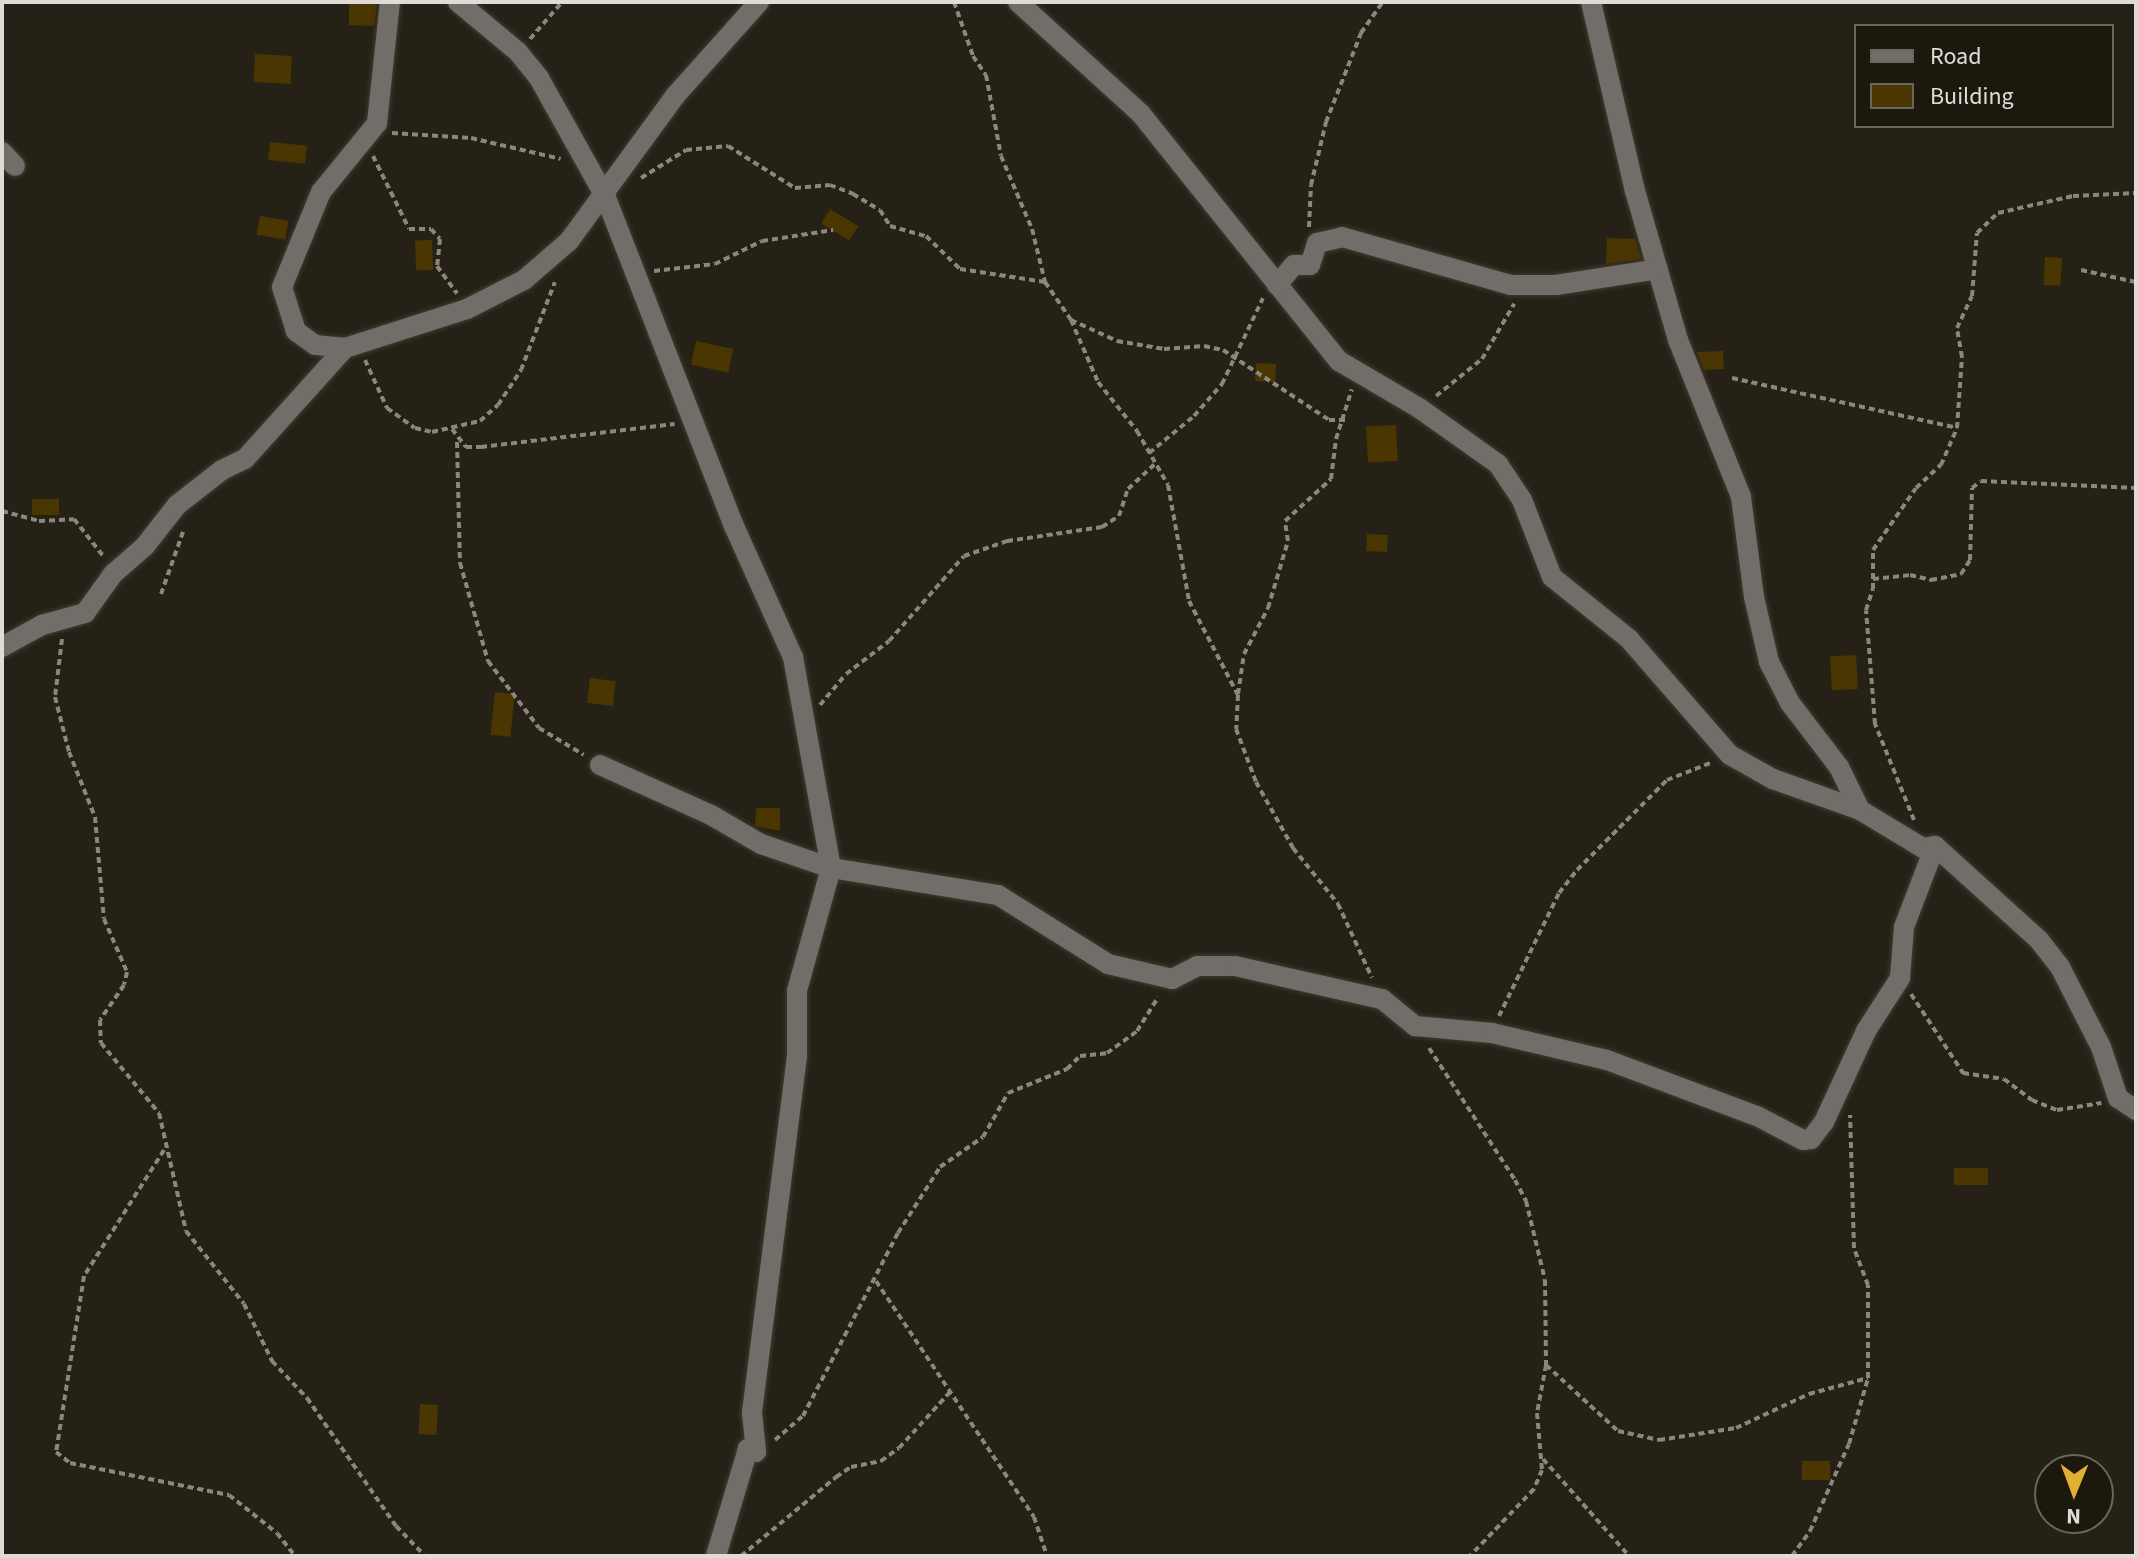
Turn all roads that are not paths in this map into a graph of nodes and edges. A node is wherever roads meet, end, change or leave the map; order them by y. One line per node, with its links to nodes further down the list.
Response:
1 (390, 2): 9 (street)
2 (458, 2): 6 (street)
3 (759, 2): 6 (street)
4 (1018, 2): 8 (street)
5 (1591, 2): 7 (street)
6 (605, 198): 9 (street); 14 (street)
7 (1658, 269): 8 (street); 12 (street)
8 (1277, 285): 12 (street)
9 (345, 348): 10 (street)
10 (2, 647)
11 (600, 765): 14 (street)
12 (1860, 810): 13 (street)
13 (1929, 847): 14 (street); 15 (street)
14 (831, 868): 16 (street)
15 (2136, 1110)
16 (716, 1556)

